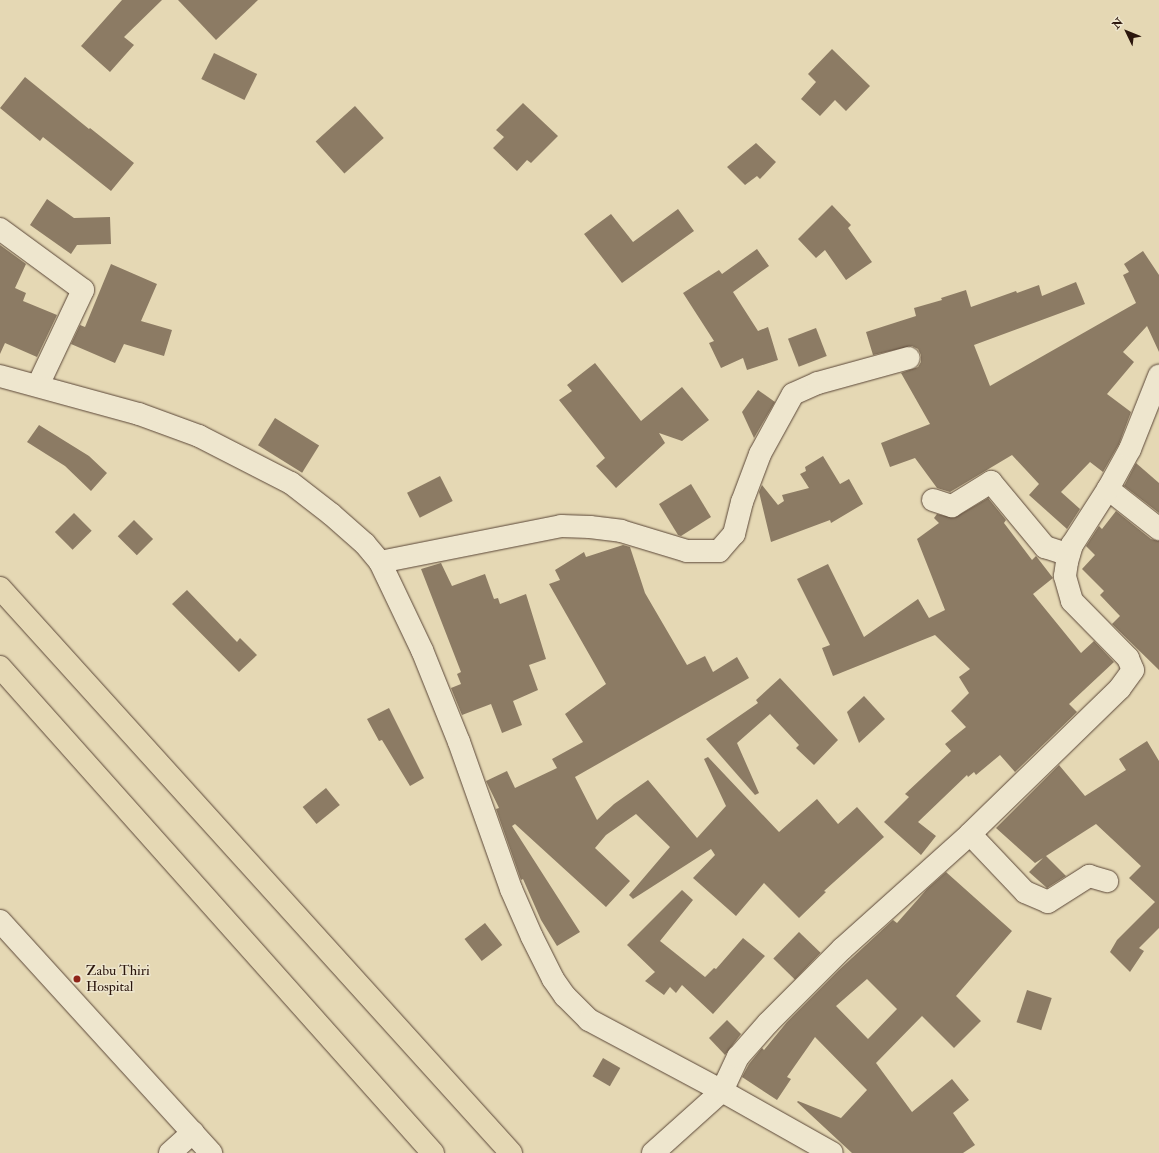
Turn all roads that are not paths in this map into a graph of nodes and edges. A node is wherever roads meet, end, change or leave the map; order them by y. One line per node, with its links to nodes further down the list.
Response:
1 (0, 229): 5 (street)
2 (909, 358): 10 (street)
3 (0, 376): 5 (street)
4 (1159, 376): 6 (street)
5 (38, 386): 10 (street)
6 (1108, 489): 8 (street); 9 (street)
7 (933, 500): 9 (street)
8 (1159, 529)
9 (1069, 554): 13 (street)
10 (380, 562): 16 (street)
11 (0, 588): 21 (main road)
12 (0, 667): 20 (main road)
13 (970, 834): 14 (street); 16 (street)
14 (1108, 881)
15 (0, 921): 17 (street)
16 (722, 1091): 22 (street); 23 (street)
17 (193, 1132): 18 (street); 19 (street)
18 (170, 1153)
19 (211, 1153)
20 (433, 1153)
21 (511, 1153)
22 (653, 1153)
23 (832, 1153)

